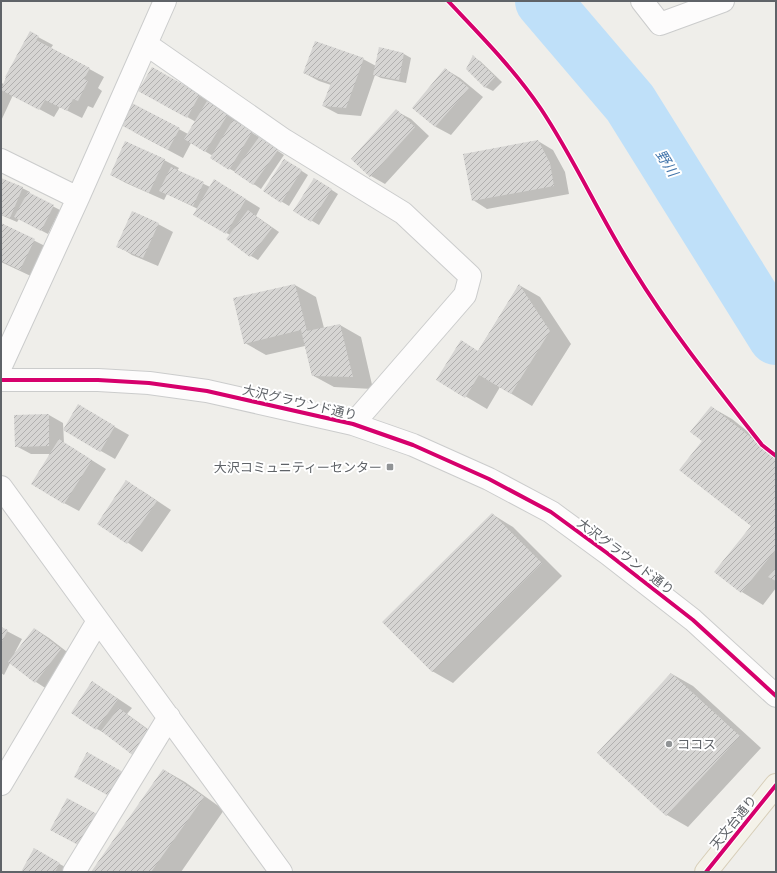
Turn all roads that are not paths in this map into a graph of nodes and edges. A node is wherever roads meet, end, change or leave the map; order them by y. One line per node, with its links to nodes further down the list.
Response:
1 (165, 1): 4 (street)
2 (642, 1): 3 (street)
3 (723, 1)
4 (146, 44): 6 (street); 9 (street)
5 (1, 160): 6 (street)
6 (78, 198): 7 (street)
7 (1, 366)
8 (1, 380): 9 (street, 大沢グラウンド通り)
9 (353, 424): 12 (street, 大沢グラウンド通り)
10 (1, 487): 11 (street)
11 (98, 621): 13 (street); 14 (street)
12 (776, 696)
13 (169, 717): 16 (street); 17 (street)
14 (1, 784)
15 (776, 785): 18 (main road, 天文台通り)
16 (74, 872)
17 (281, 872)
18 (706, 872)

